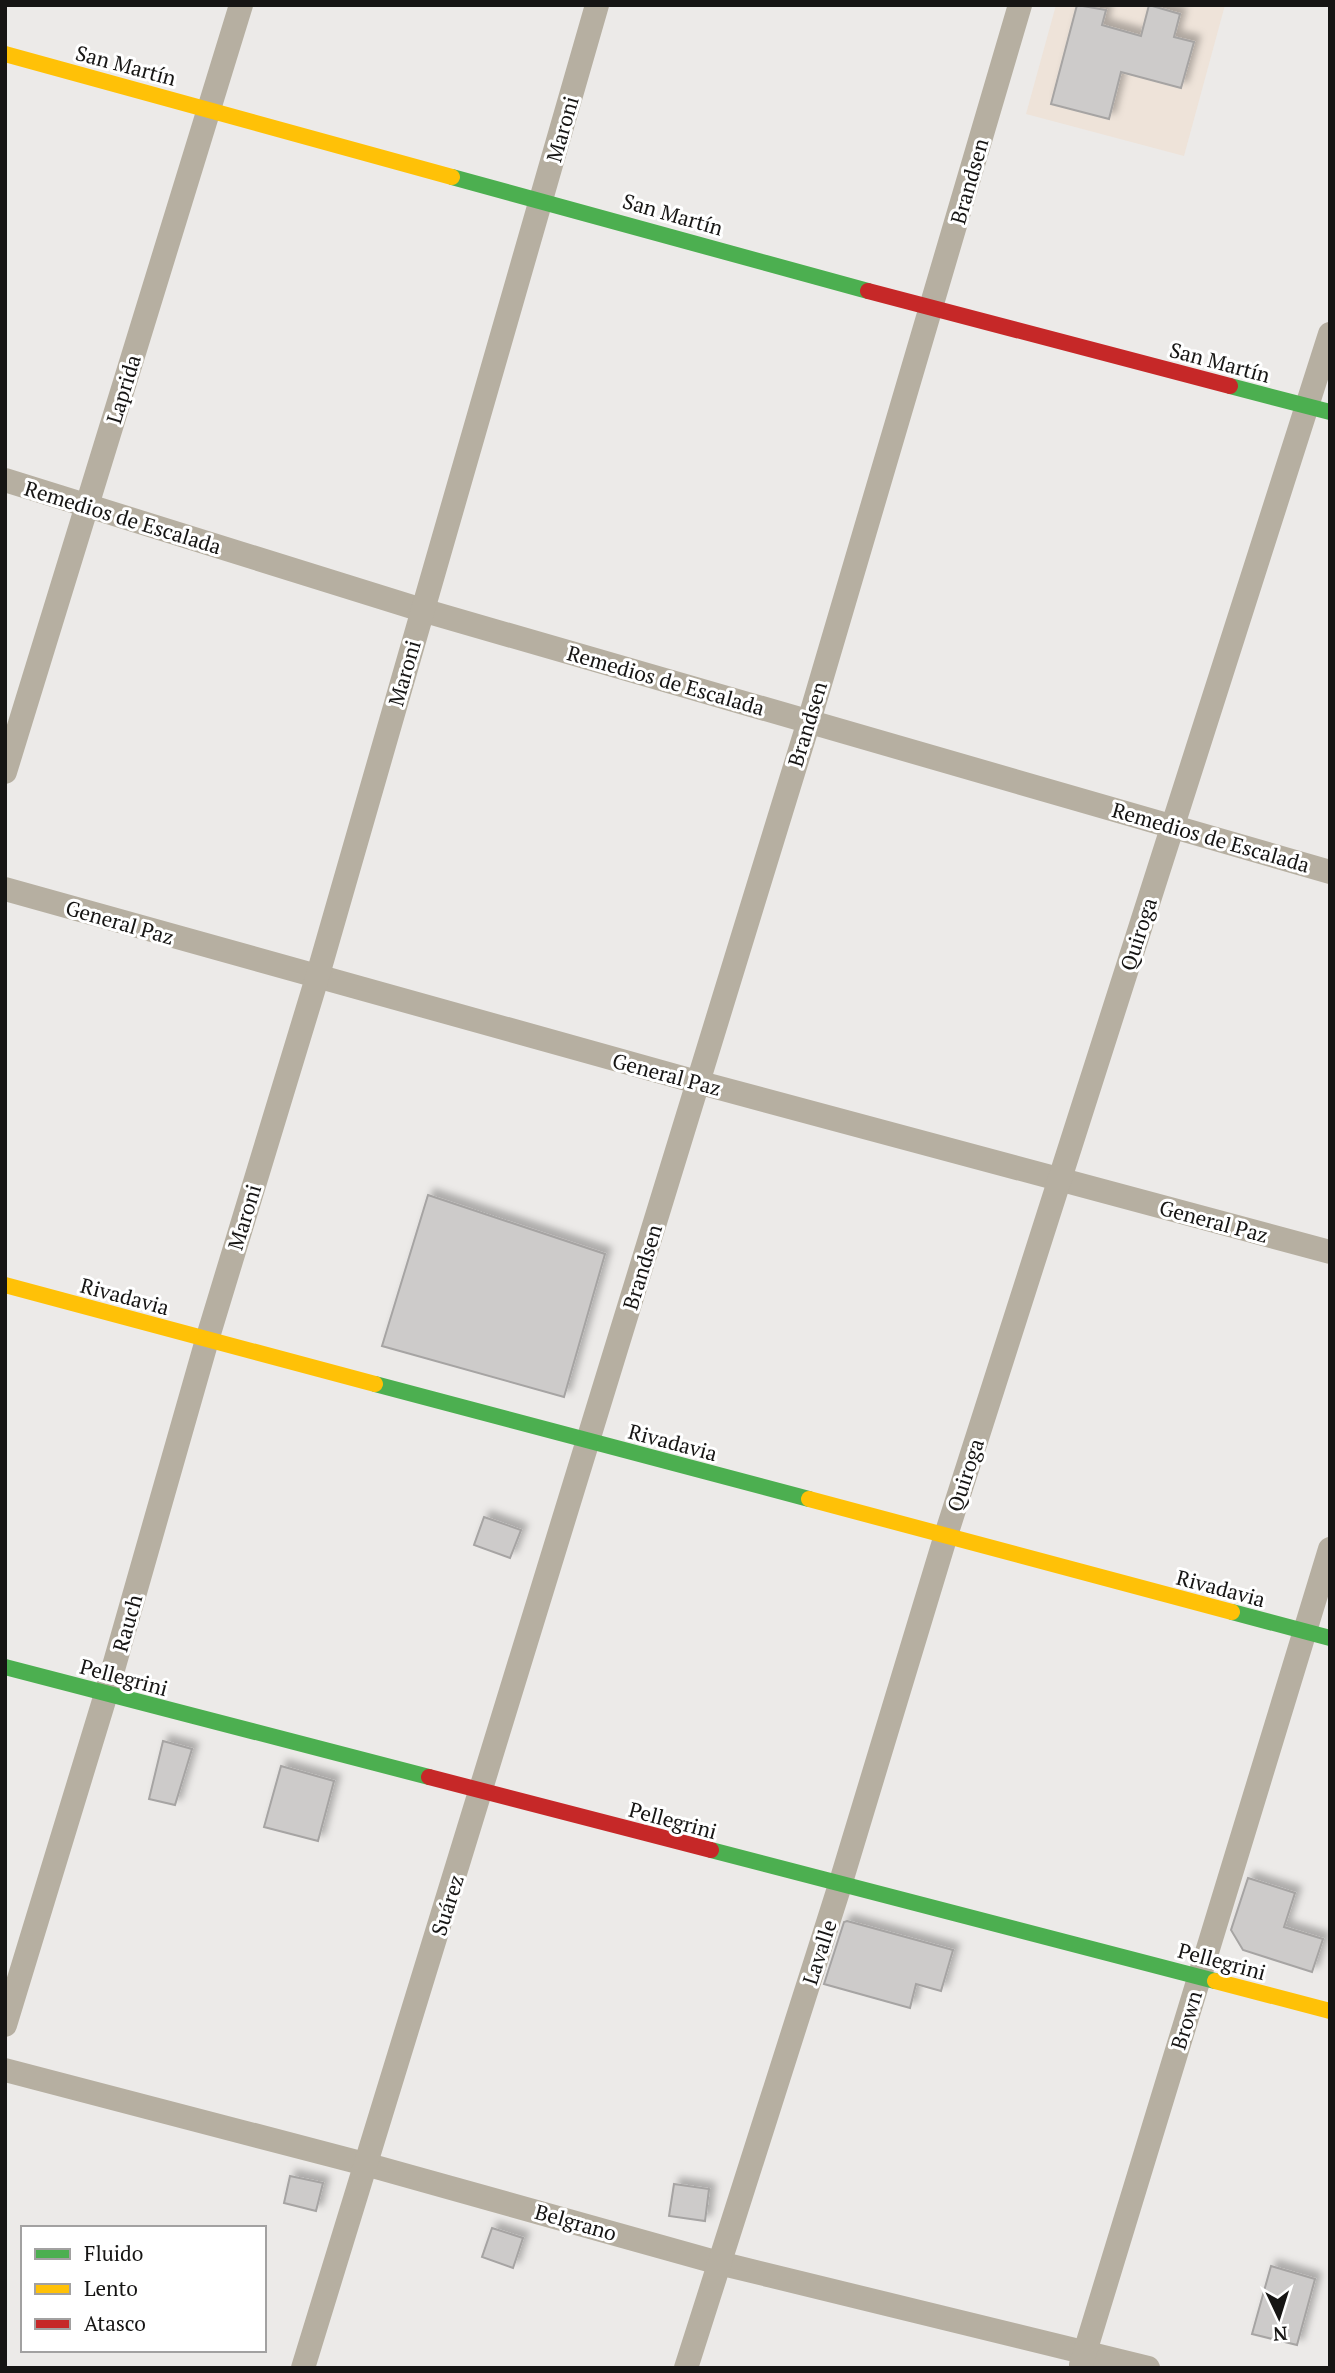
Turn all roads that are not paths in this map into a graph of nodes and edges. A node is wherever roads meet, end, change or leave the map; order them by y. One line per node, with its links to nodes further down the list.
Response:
1 (241, 5): 5 (street, Laprida)
2 (597, 5): 6 (street, Maroni)
3 (1020, 5): 7 (street, Brandsen)
4 (5, 54): 5 (main road, San Martín)
5 (210, 109): 6 (main road, San Martín); 11 (street, Laprida)
6 (542, 199): 7 (main road, San Martín); 12 (street, Maroni)
7 (931, 308): 9 (main road, San Martín); 13 (street, Brandsen)
8 (1330, 334): 9 (street, Quiroga)
9 (1319, 409): 15 (street, Quiroga)
10 (5, 480): 11 (street, Remedios de Escalada)
11 (88, 504): 12 (street, Remedios de Escalada); 14 (street, Laprida)
12 (422, 610): 13 (street, Remedios de Escalada); 18 (street, Maroni)
13 (809, 721): 15 (street, Remedios de Escalada); 19 (street, Brandsen)
14 (5, 772)
15 (1172, 825): 16 (street, Remedios de Escalada); 20 (street, Quiroga)
16 (1330, 872)
17 (5, 889): 18 (street, General Paz)
18 (317, 978): 19 (street, General Paz); 23 (street, Maroni)
19 (697, 1082): 20 (street, General Paz); 24 (street, Brandsen)
20 (1059, 1181): 21 (street, General Paz); 25 (street, Quiroga)
21 (1330, 1252)
22 (5, 1285): 23 (main road, Rivadavia)
23 (207, 1340): 24 (main road, Rivadavia); 30 (street, Rauch)
24 (589, 1441): 25 (main road, Rivadavia); 31 (street, Suárez)
25 (946, 1535): 27 (main road, Rivadavia); 32 (street, Lavalle)
26 (1330, 1549): 27 (street, Brown)
27 (1303, 1632): 28 (main road, Rivadavia); 33 (street, Brown)
28 (1330, 1638)
29 (5, 1667): 30 (main road, Pellegrini)
30 (106, 1694): 31 (main road, Pellegrini); 35 (street, Rauch)
31 (482, 1791): 32 (main road, Pellegrini); 37 (street, Suárez)
32 (840, 1885): 33 (main road, Pellegrini); 38 (street, Lavalle)
33 (1200, 1976): 34 (main road, Pellegrini); 39 (street, Brown)
34 (1330, 2011)
35 (5, 2025)
36 (5, 2070): 37 (street, Belgrano)
37 (365, 2164): 38 (street, Belgrano); 40 (street, Suárez)
38 (719, 2263): 39 (street, Belgrano); 41 (street, Lavalle)
39 (1082, 2360): 42 (street, Belgrano)
40 (303, 2368)
41 (685, 2368)
42 (1148, 2368)

